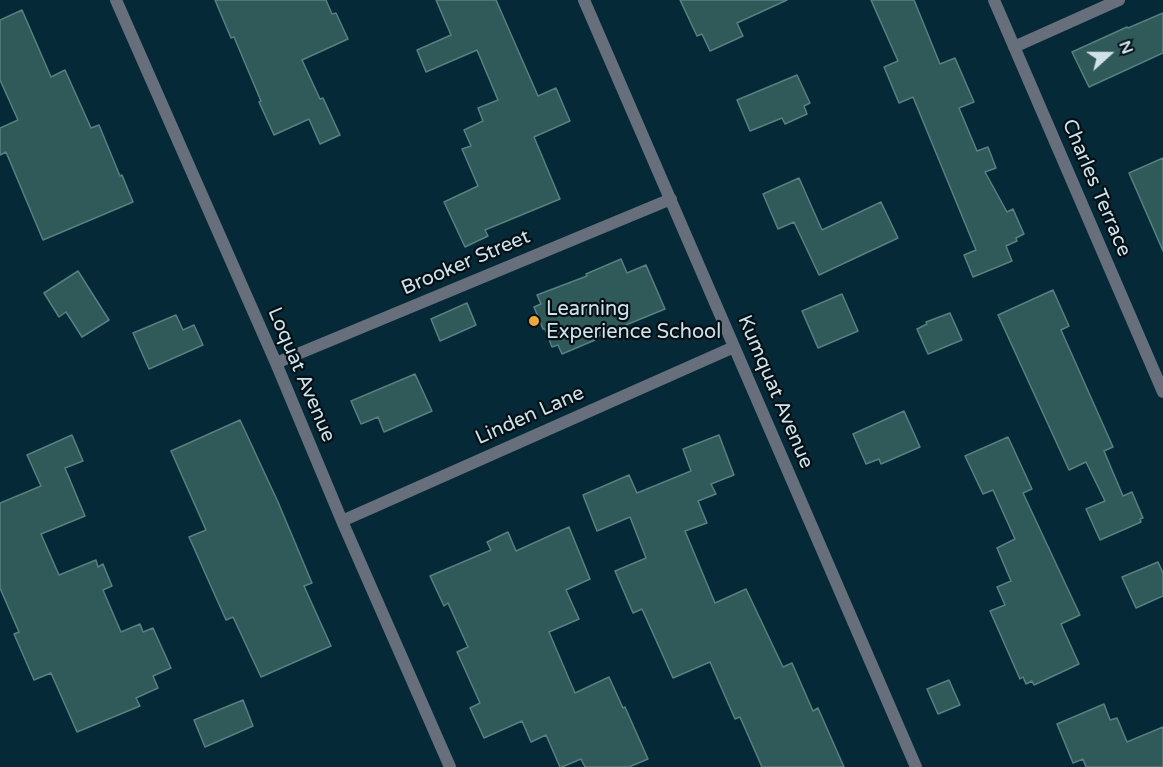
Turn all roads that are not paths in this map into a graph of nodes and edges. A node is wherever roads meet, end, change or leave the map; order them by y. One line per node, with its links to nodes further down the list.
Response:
1 (116, 0): 8 (street, Loquat Avenue)
2 (584, 0): 6 (street, Kumquat Avenue)
3 (994, 0): 5 (street, Charles Terrace)
4 (1119, 0): 5 (street)
5 (1014, 47): 9 (street, Charles Terrace)
6 (671, 199): 7 (street, Kumquat Avenue); 8 (street, Brooker Street)
7 (734, 347): 10 (street, Linden Lane); 12 (street, Kumquat Avenue)
8 (276, 363): 10 (street, Loquat Avenue)
9 (1163, 392)
10 (342, 521): 11 (street, Loquat Avenue)
11 (450, 767)
12 (916, 767)

